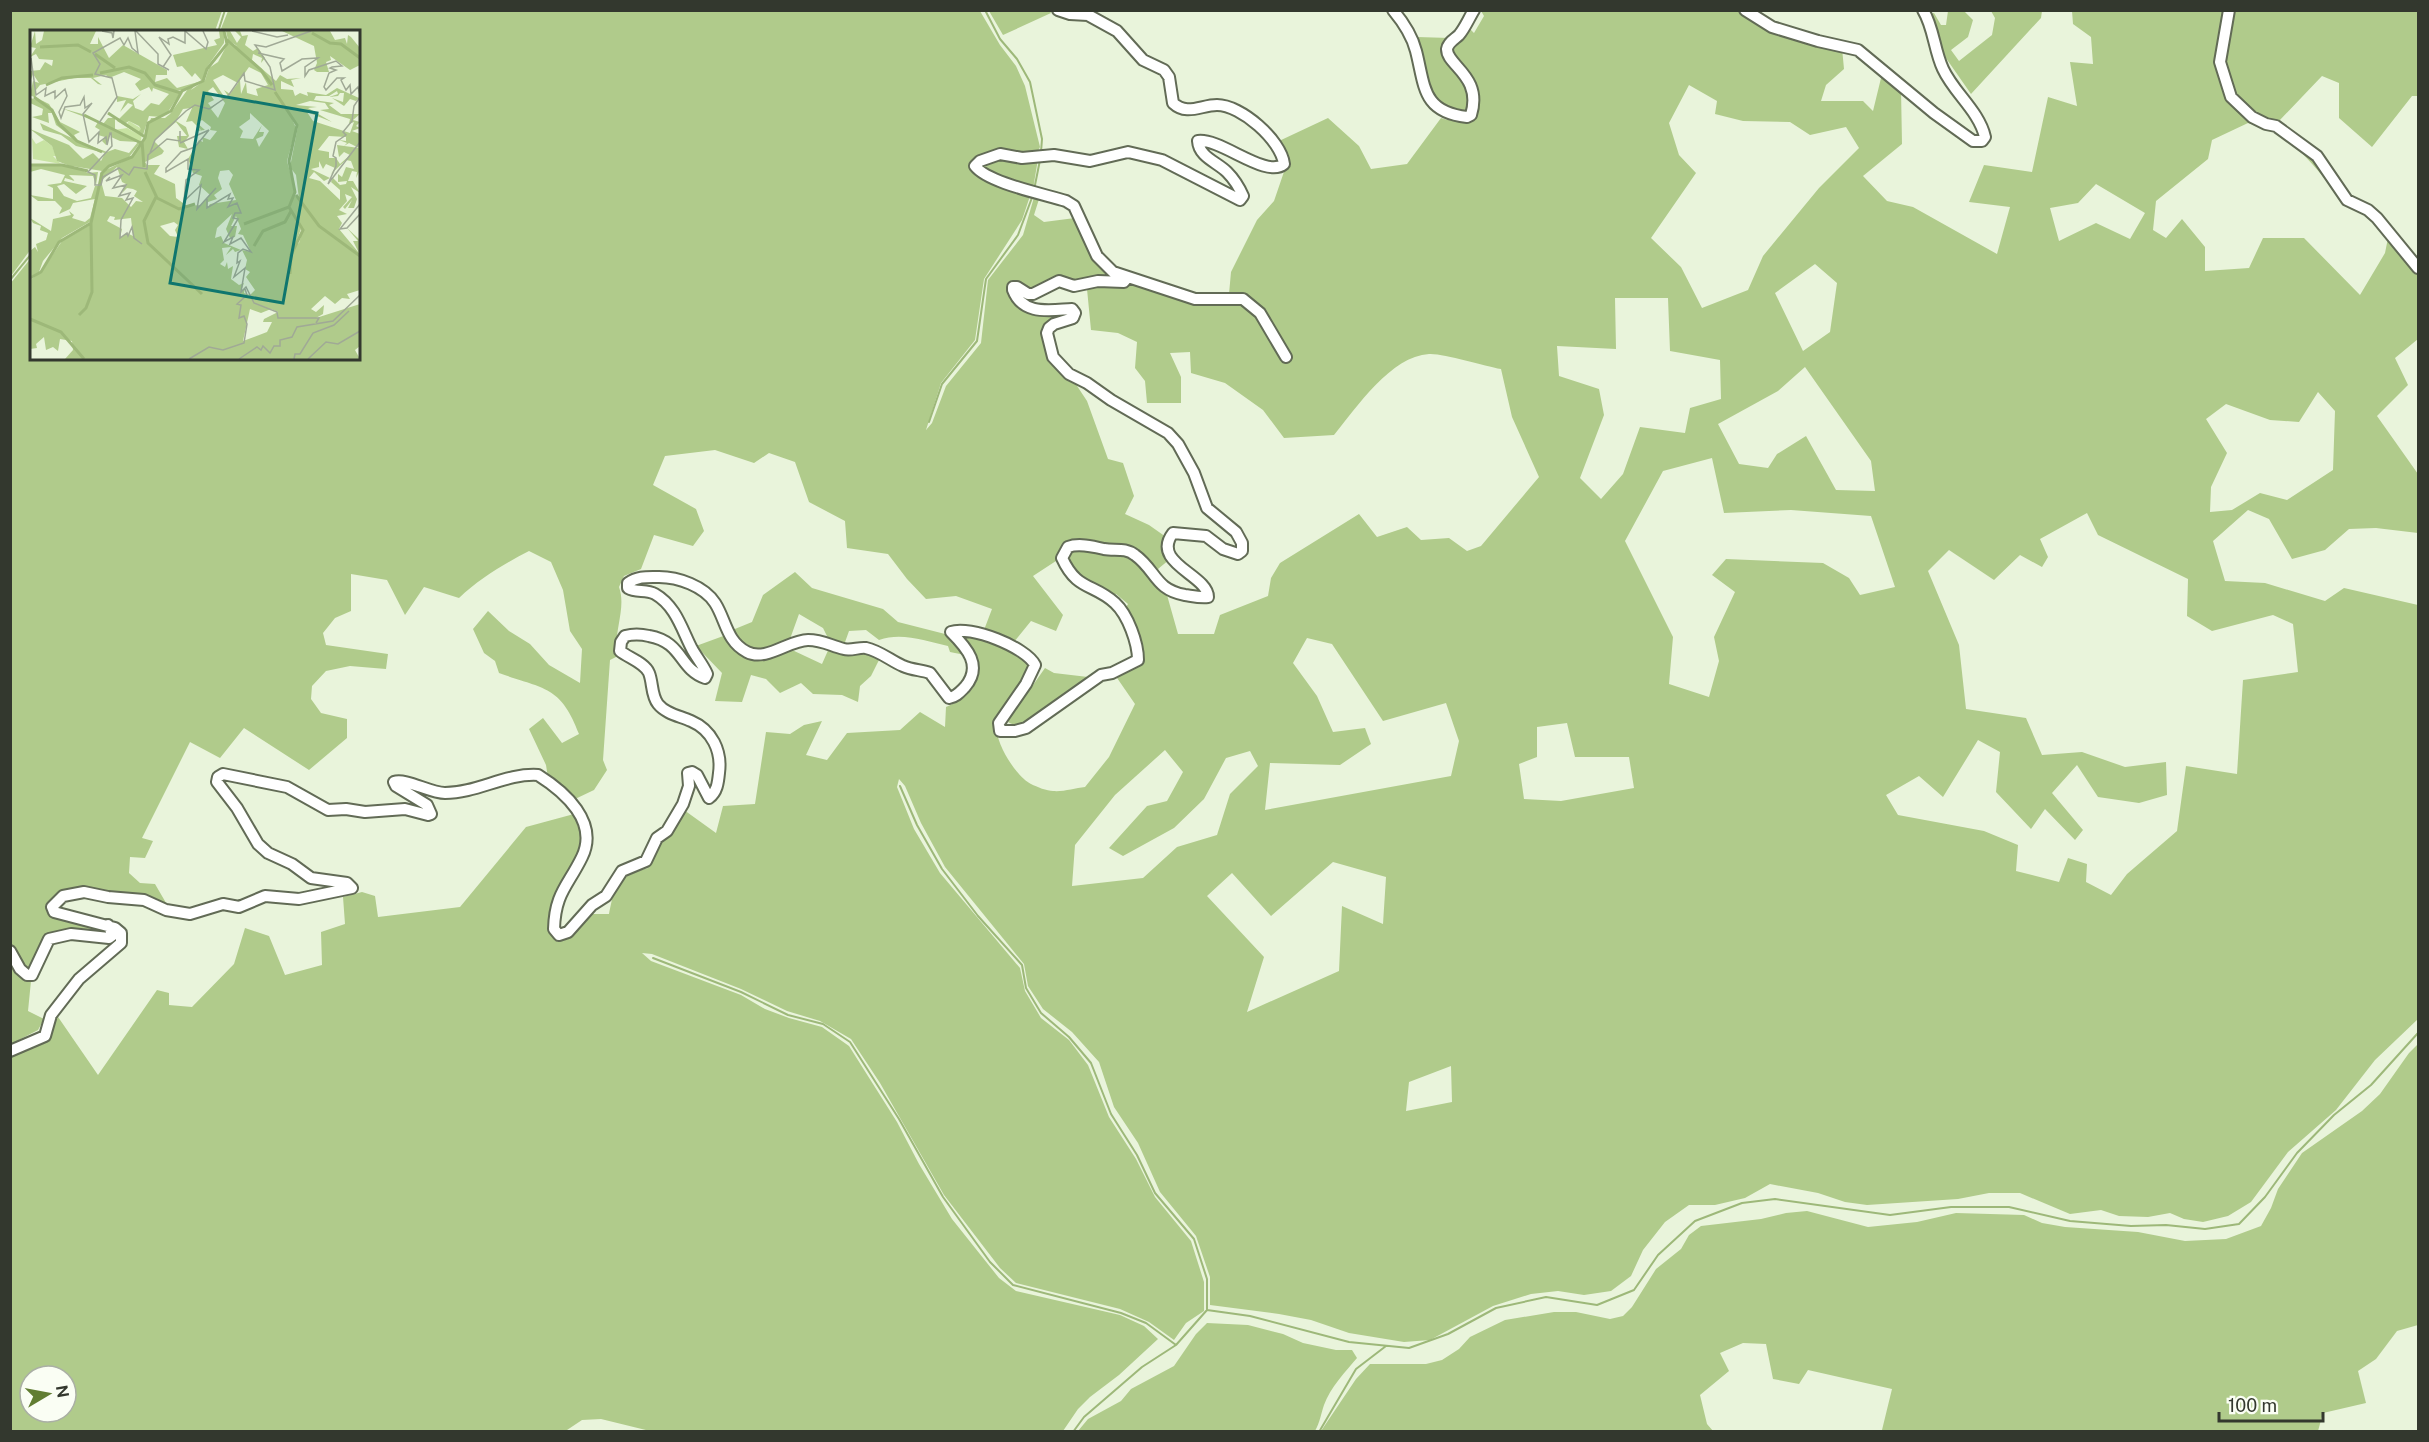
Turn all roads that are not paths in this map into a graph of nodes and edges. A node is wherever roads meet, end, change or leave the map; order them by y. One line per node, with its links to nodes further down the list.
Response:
1 (1058, 10): 8 (street)
2 (1393, 10): 3 (street)
3 (1474, 10)
4 (1745, 10): 5 (street)
5 (1923, 10)
6 (2229, 10): 7 (street)
7 (2418, 268)
8 (1128, 278): 9 (street); 10 (street)
9 (1286, 357)
10 (108, 926): 11 (street); 12 (street)
11 (10, 951)
12 (10, 1051)

